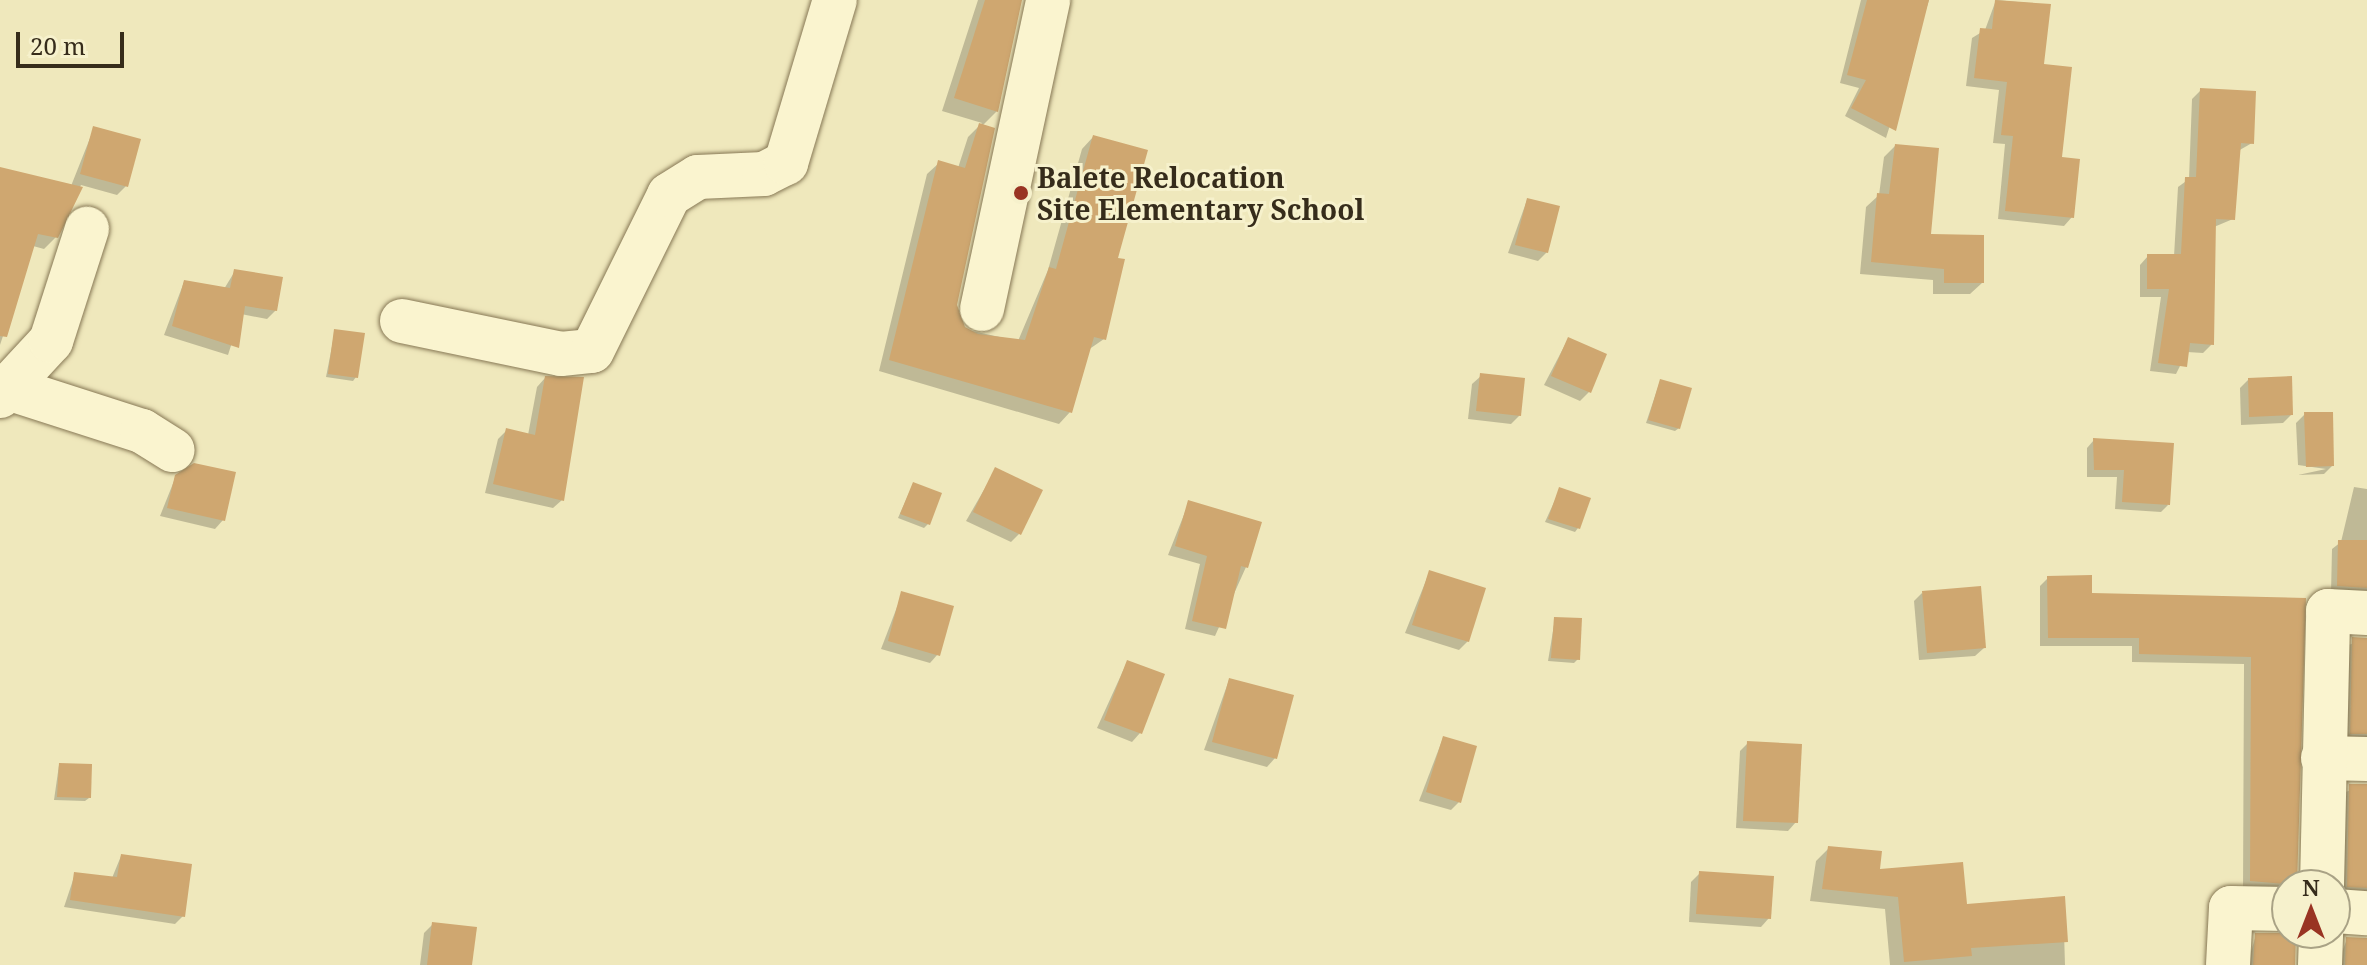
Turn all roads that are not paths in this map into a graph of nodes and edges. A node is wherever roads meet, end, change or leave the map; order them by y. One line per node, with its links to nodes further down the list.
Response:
1 (835, 0): 5 (street)
2 (1048, 0): 4 (street)
3 (87, 229): 6 (street)
4 (982, 309)
5 (402, 321)
6 (6, 393): 7 (street)
7 (173, 450)
8 (2367, 613): 9 (street)
9 (2323, 758): 10 (street); 11 (street)
10 (2367, 759)
11 (2322, 869)
12 (2271, 909): 13 (street)
13 (2228, 965)

